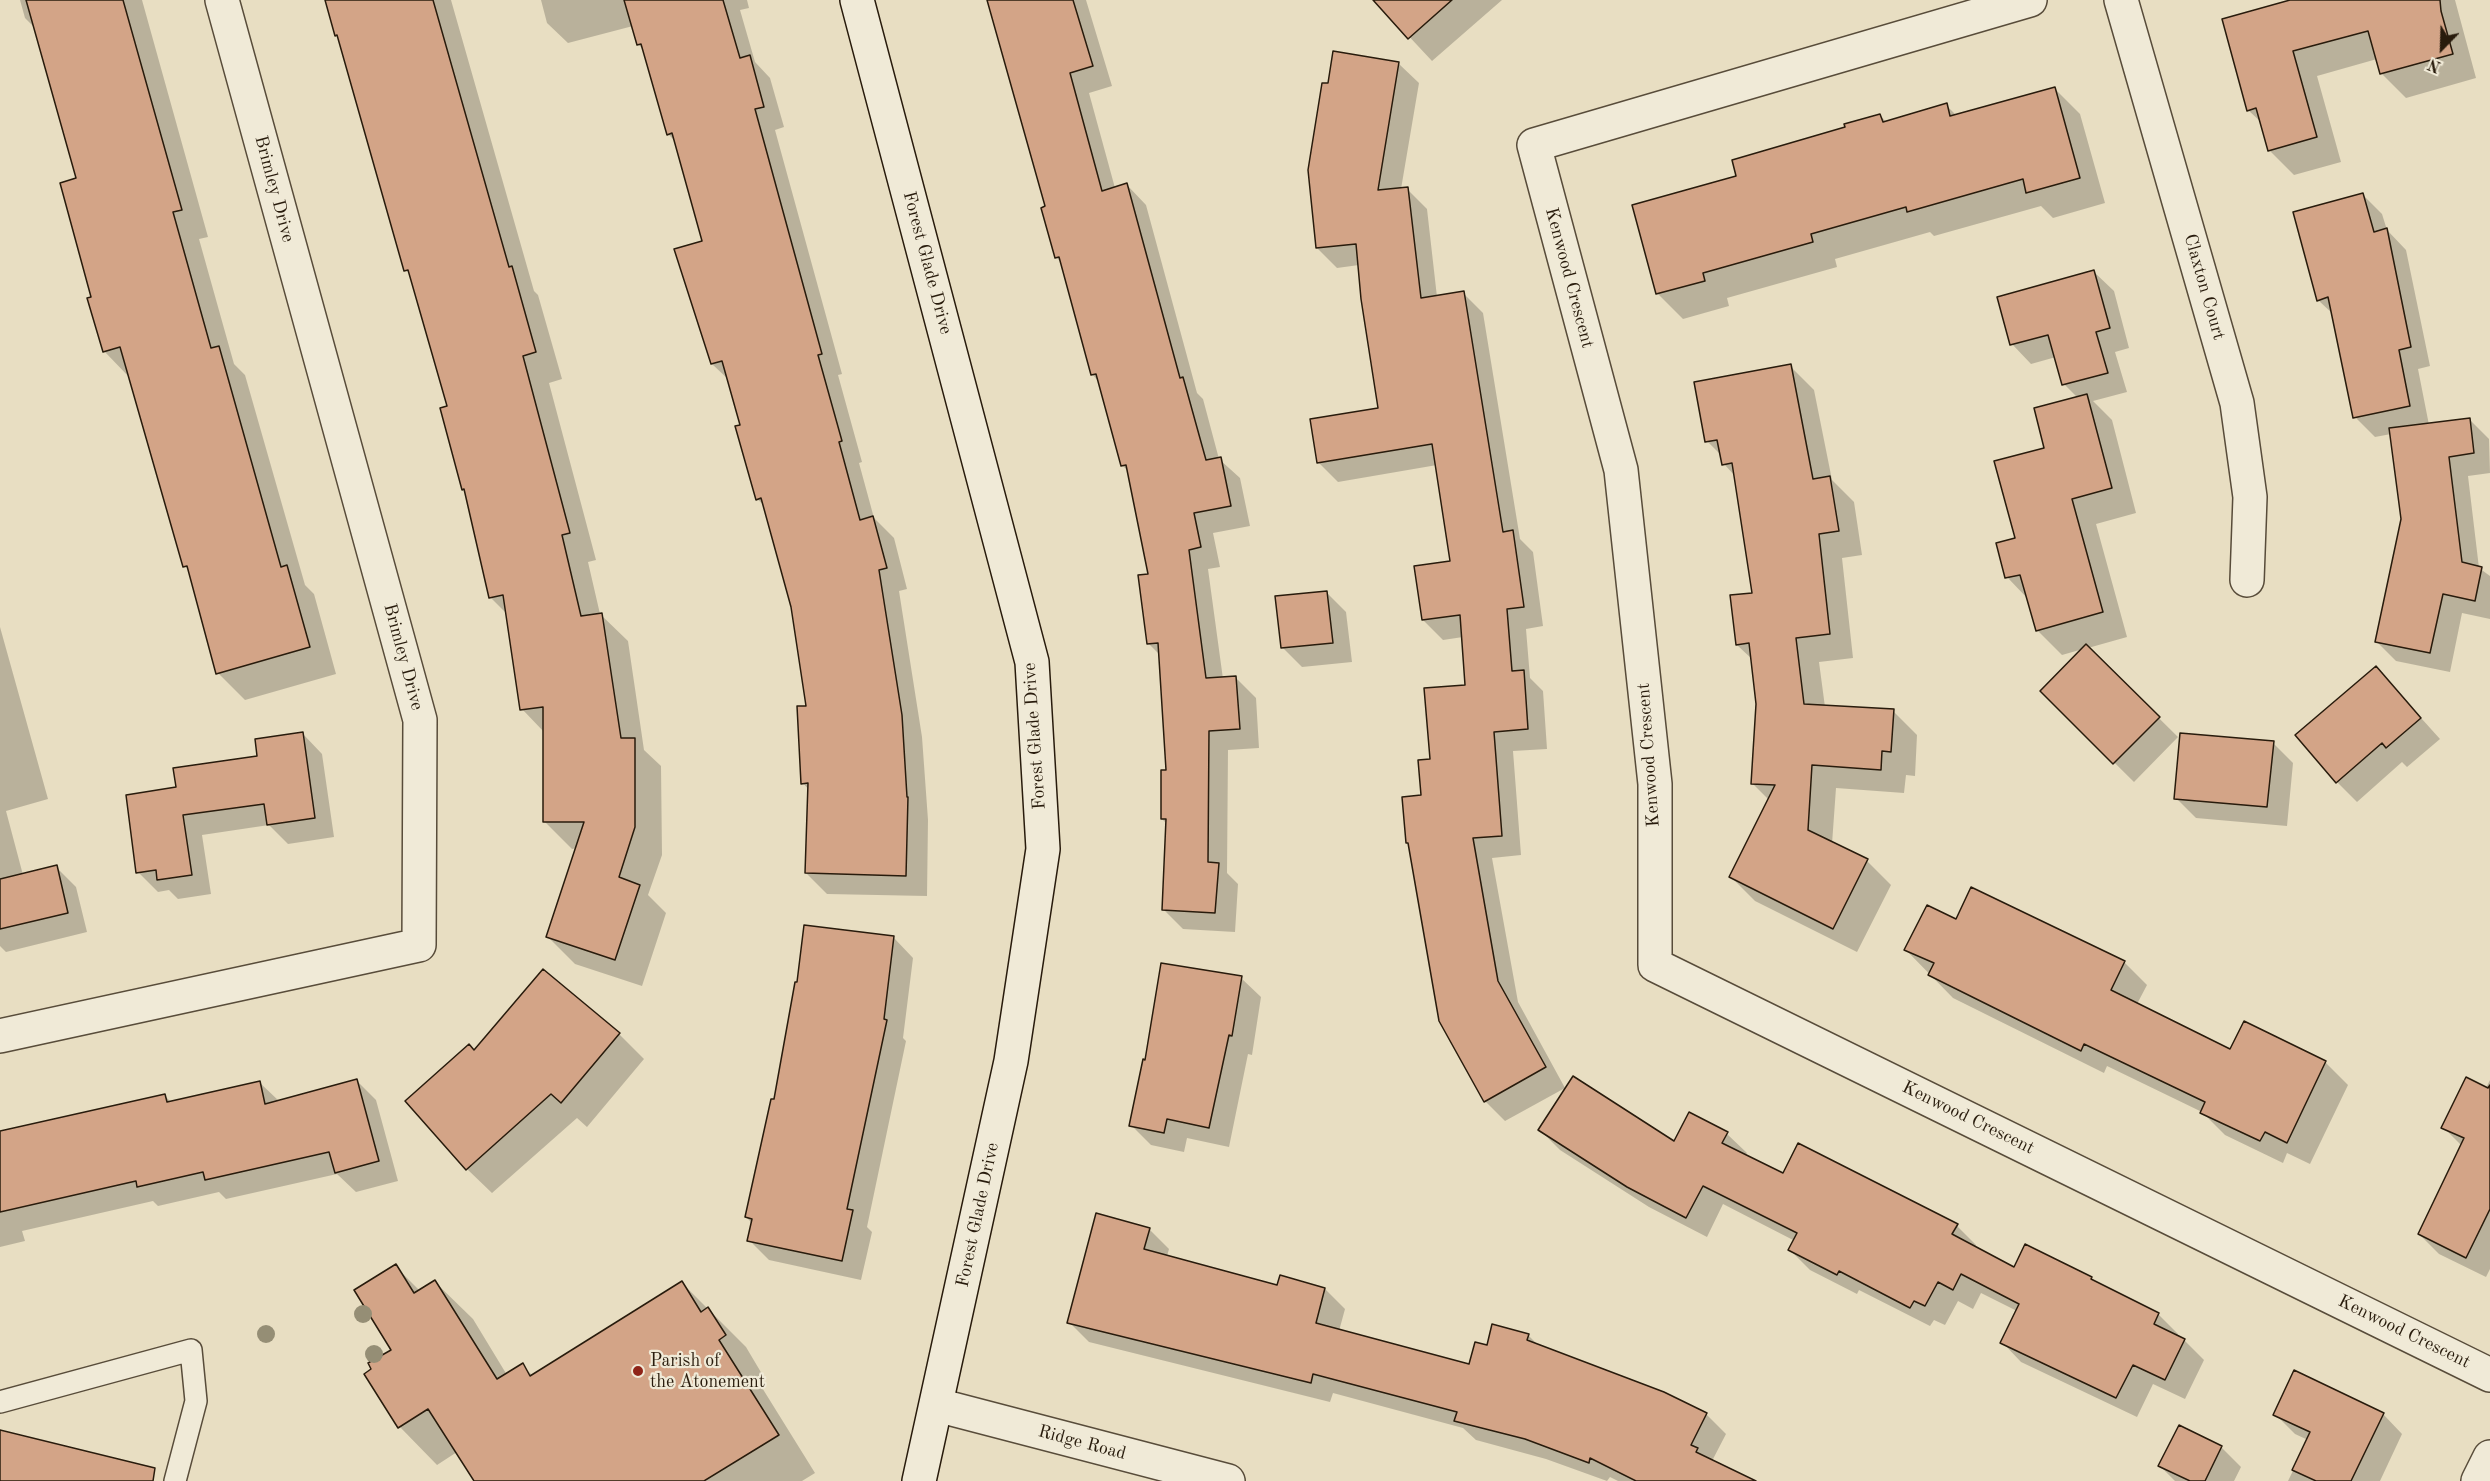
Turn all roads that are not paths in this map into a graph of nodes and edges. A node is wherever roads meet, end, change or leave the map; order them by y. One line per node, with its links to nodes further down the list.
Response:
1 (222, 0): 6 (street, Brimley Drive)
2 (857, 0): 9 (street, Forest Glade Drive)
3 (2030, 0): 7 (street, Kenwood Crescent)
4 (2121, 0): 5 (street, Claxton Court)
5 (2247, 580)
6 (0, 1036)
7 (2490, 1375)
8 (0, 1402): 11 (lane)
9 (937, 1405): 12 (street, Forest Glade Drive); 13 (street, Ridge Road)
10 (2490, 1458): 14 (street)
11 (175, 1481)
12 (919, 1481)
13 (1228, 1481)
14 (2478, 1481)

